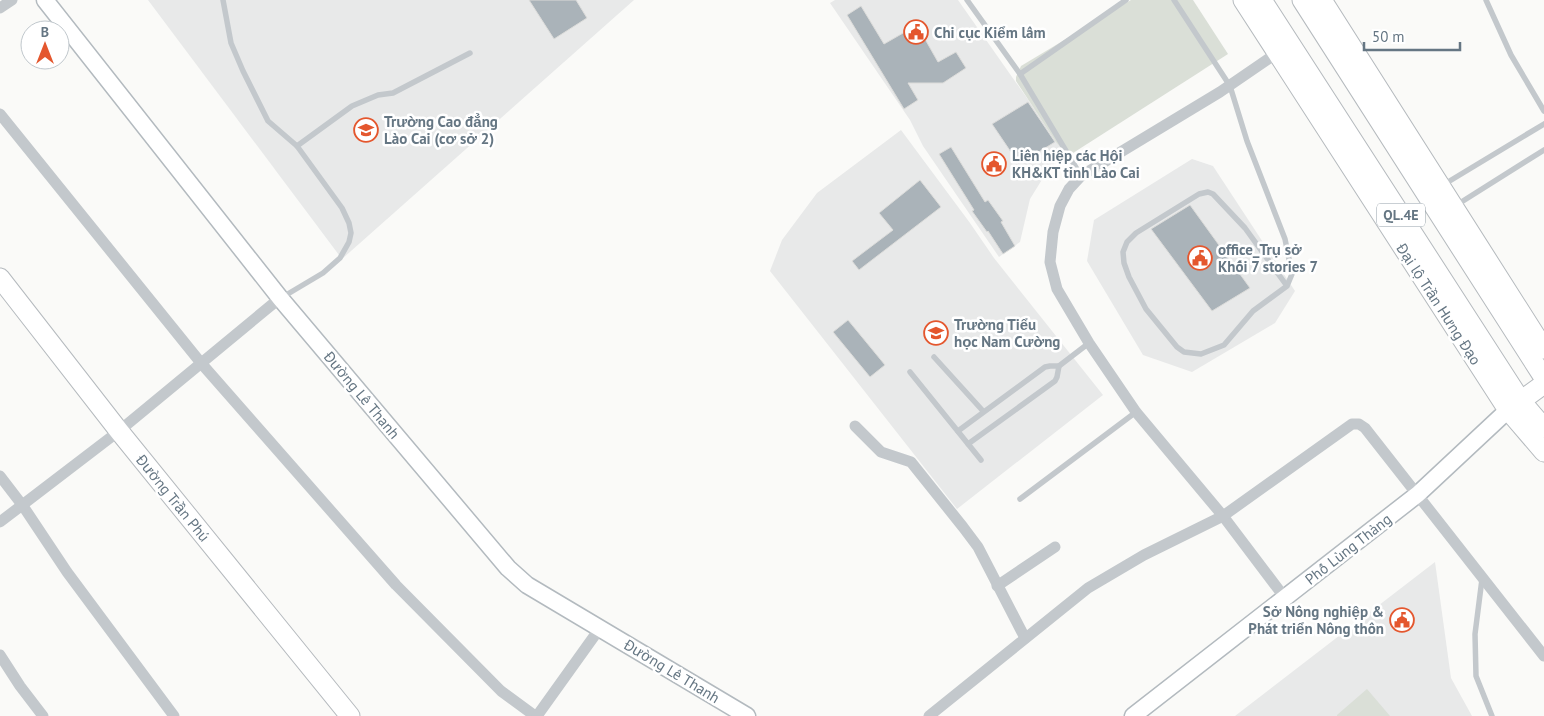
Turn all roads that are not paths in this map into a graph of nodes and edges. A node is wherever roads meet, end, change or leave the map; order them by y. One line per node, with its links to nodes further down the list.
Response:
1 (12, 0): 12 (street)
2 (44, 0): 27 (street, Đường Lê Thanh)
3 (222, 0): 20 (lane)
4 (966, 0): 15 (lane)
5 (1126, 0): 15 (lane)
6 (1174, 0): 16 (lane)
7 (1243, 0): 14 (main road, Đại lộ Trần Hưng Đạo)
8 (1262, 0): 36 (main road, Đại lộ Trần Hưng Đạo / QL.4E)
9 (1302, 0): 34 (main road, QL.4E)
10 (1322, 0): 23 (main road)
11 (1486, 0): 17 (lane)
12 (0, 8)
13 (470, 53): 20 (lane)
14 (1277, 53): 16 (street); 36 (main road, Đại lộ Trần Hưng Đạo)
15 (1020, 74): 22 (lane)
16 (1230, 86): 22 (street); 26 (lane)
17 (1544, 111)
18 (0, 114): 31 (street)
19 (1544, 124): 23 (lane)
20 (298, 146): 27 (lane)
21 (1544, 150): 24 (lane)
22 (1081, 176): 28 (street)
23 (1441, 187): 24 (main road)
24 (1454, 207): 29 (main road)
25 (0, 278): 41 (main road, Đường Trần Phú)
26 (1287, 286): 26 (lane)
27 (280, 298): 31 (street); 56 (street, Đường Lê Thanh)
28 (1090, 343): 32 (lane); 38 (street)
29 (1544, 349)
30 (934, 358): 37 (lane)
31 (201, 363): 41 (street); 63 (street)
32 (1058, 366): 37 (lane); 43 (lane)
33 (910, 372): 42 (lane)
34 (1544, 378)
35 (1544, 384): 36 (main road)
36 (1514, 406): 40 (main road, Đại lộ Trần Hưng Đạo / QL.4E); 44 (main road, Đại lộ Trần Hưng Đạo); 47 (street, Phố Lùng Thàng)
37 (982, 412): 42 (lane)
38 (1136, 412): 48 (lane); 50 (street)
39 (855, 426): 54 (street)
40 (1544, 428)
41 (119, 431): 49 (street); 62 (main road, Đường Trần Phú)
42 (958, 431): 43 (lane)
43 (968, 444): 45 (lane)
44 (1544, 452)
45 (981, 460)
46 (0, 476): 49 (street)
47 (1418, 494): 50 (street); 53 (street); 55 (street, Phố Lùng Thàng)
48 (1020, 500)
49 (23, 506): 51 (street); 61 (street)
50 (1223, 516): 55 (street); 57 (street)
51 (0, 522)
52 (1054, 548): 54 (street)
53 (1482, 576): 59 (street); 67 (lane)
54 (997, 586): 57 (street)
55 (1284, 598): 66 (street, Phố Lùng Thàng)
56 (600, 628): 63 (street); 64 (street, Đường Lê Thanh)
57 (1025, 638): 65 (street)
58 (0, 655): 60 (street)
59 (1544, 656)
60 (43, 716)
61 (174, 716)
62 (350, 716)
63 (536, 716)
64 (747, 716)
65 (929, 716)
66 (1133, 716)
67 (1492, 716)

